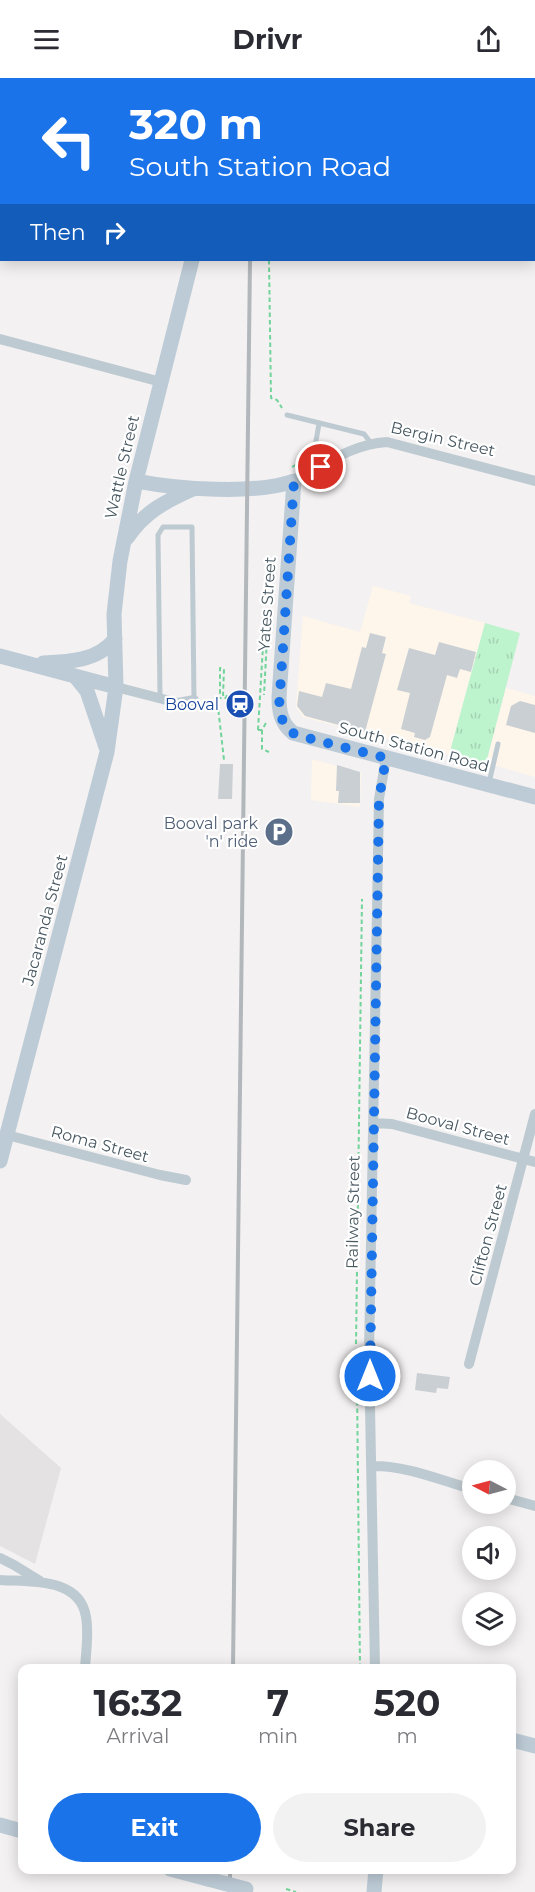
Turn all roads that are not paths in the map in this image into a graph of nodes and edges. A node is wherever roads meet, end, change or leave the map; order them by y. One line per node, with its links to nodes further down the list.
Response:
1 (192, 261): 3 (street, Wattle Street)
2 (0, 339): 3 (street)
3 (161, 382): 8 (street, Wattle Street)
4 (286, 415): 5 (lane)
5 (319, 424): 6 (lane); 7 (lane)
6 (371, 443): 7 (street, Bergin Street); 10 (street, Bergin Street)
7 (321, 467): 9 (street, Bergin Street)
8 (136, 481): 11 (street, Bergin Street); 12 (street, Wattle Street)
9 (294, 481): 11 (street, Bergin Street); 20 (street, Yates Street)
10 (535, 481)
11 (196, 488): 12 (street)
12 (123, 545): 13 (street, Wattle Street)
13 (115, 639): 15 (street); 17 (street, Wattle Street)
14 (0, 656): 15 (street)
15 (31, 664): 16 (street)
16 (75, 676): 17 (street); 22 (street)
17 (116, 687): 18 (street); 22 (street, Jacaranda Street)
18 (160, 699): 19 (street); 19 (lane)
19 (194, 700)
20 (286, 727): 23 (street, South Station Road)
21 (498, 744): 24 (lane)
22 (107, 752): 28 (street, Jacaranda Street)
23 (386, 758): 24 (street, South Station Road); 27 (street, Railway Street)
24 (488, 785): 25 (street, South Station Road)
25 (535, 798)
26 (535, 1114): 29 (street, Clifton Street)
27 (373, 1123): 29 (street, Booval Street); 33 (street, Railway Street)
28 (7, 1135): 30 (street, Jacaranda Street); 31 (street, Roma Street)
29 (530, 1160): 32 (street, Clifton Street)
30 (0, 1161)
31 (186, 1180)
32 (469, 1364)
33 (371, 1466): 34 (street); 41 (street, Railway Street)
34 (462, 1486)
35 (516, 1501): 36 (street)
36 (535, 1506)
37 (0, 1558): 39 (street)
38 (0, 1580): 39 (street)
39 (40, 1581): 40 (street)
40 (85, 1664)
41 (375, 1664)
42 (516, 1741): 43 (street)
43 (535, 1746)
44 (0, 1825): 45 (street)
45 (18, 1830)
46 (189, 1874): 48 (street, bridge)
47 (376, 1874): 49 (street)
48 (252, 1890)
49 (374, 1892)

